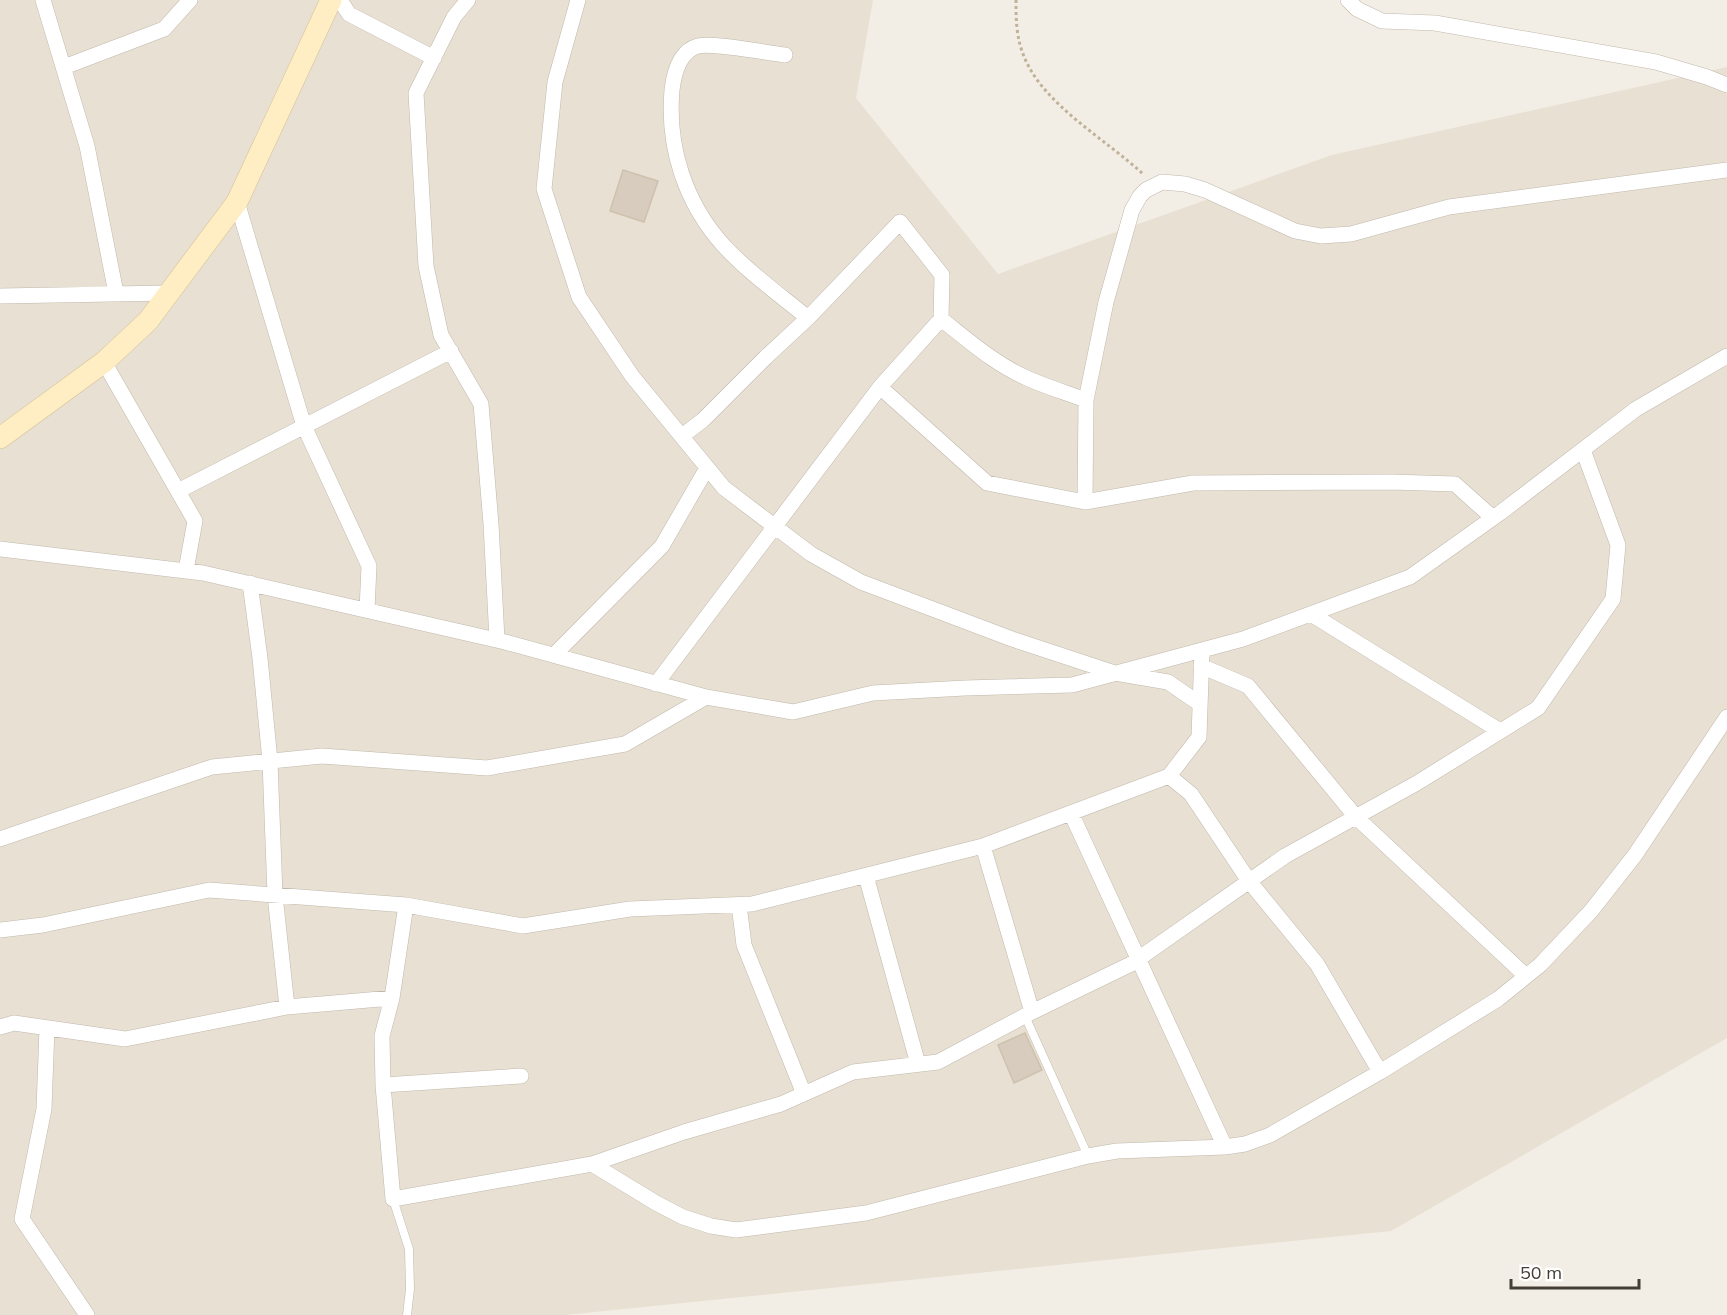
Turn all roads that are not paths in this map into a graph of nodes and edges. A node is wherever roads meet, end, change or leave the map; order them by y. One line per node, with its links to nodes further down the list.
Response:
1 (43, 0): 10 (street)
2 (190, 0): 10 (street)
3 (331, 0): 13 (street)
4 (340, 0): 9 (street)
5 (468, 0): 9 (street)
6 (578, 0): 25 (street)
7 (1348, 0): 11 (street)
8 (785, 55): 17 (street)
9 (434, 58): 19 (street)
10 (64, 67): 14 (street)
11 (1727, 85)
12 (1727, 170): 23 (street)
13 (237, 201): 15 (street); 24 (street)
14 (116, 292): 15 (street); 16 (street)
15 (169, 293): 21 (street)
16 (0, 296)
17 (808, 318): 18 (street); 25 (street)
18 (940, 319): 22 (street); 23 (street)
19 (450, 351): 24 (street); 38 (street)
20 (1727, 356): 27 (street)
21 (104, 363): 26 (street); 29 (street)
22 (880, 387): 30 (street); 32 (street)
23 (1086, 400): 30 (street)
24 (304, 426): 29 (street); 36 (street)
25 (682, 436): 28 (street)
26 (0, 438)
27 (1583, 450): 31 (street); 47 (street)
28 (707, 468): 32 (street); 40 (street)
29 (178, 491): 34 (street)
30 (1084, 502): 31 (street)
31 (1493, 518): 37 (street)
32 (774, 526): 42 (street); 43 (street)
33 (0, 549): 34 (street)
34 (186, 570): 35 (street)
35 (250, 584): 36 (street); 48 (street)
36 (367, 610): 38 (street)
37 (1311, 614): 39 (street); 47 (street)
38 (497, 640): 40 (street)
39 (1202, 650): 41 (street); 42 (street)
40 (554, 655): 43 (street)
41 (1201, 666): 45 (street); 51 (street)
42 (1115, 673): 44 (street); 45 (street)
43 (656, 684): 44 (street)
44 (706, 697): 48 (street)
45 (1200, 704): 49 (street)
46 (1727, 717): 61 (street)
47 (1500, 731): 51 (street)
48 (270, 761): 52 (street); 56 (street)
49 (1169, 776): 50 (street); 55 (street)
50 (1071, 813): 53 (street); 60 (street)
51 (1356, 817): 55 (street); 61 (street)
52 (0, 839)
53 (983, 846): 54 (street); 64 (street)
54 (866, 876): 57 (street); 67 (street)
55 (1249, 881): 60 (street); 68 (street)
56 (275, 895): 58 (street); 59 (street); 63 (street)
57 (739, 904): 58 (street); 71 (street)
58 (406, 905): 62 (street)
59 (0, 930)
60 (1140, 958): 64 (street); 72 (street)
61 (1526, 976): 68 (street)
62 (392, 998): 63 (street); 70 (street)
63 (287, 1007): 66 (street)
64 (1029, 1014): 67 (street); 73 (lane)
65 (0, 1027): 66 (street)
66 (47, 1028): 76 (street)
67 (918, 1064): 71 (street)
68 (1380, 1072): 72 (street)
69 (521, 1076): 70 (street)
70 (382, 1085): 75 (street)
71 (804, 1094): 74 (street)
72 (1225, 1147): 73 (street)
73 (1088, 1156): 74 (street)
74 (592, 1164): 75 (street)
75 (393, 1199): 77 (lane)
76 (87, 1315)
77 (407, 1315)

